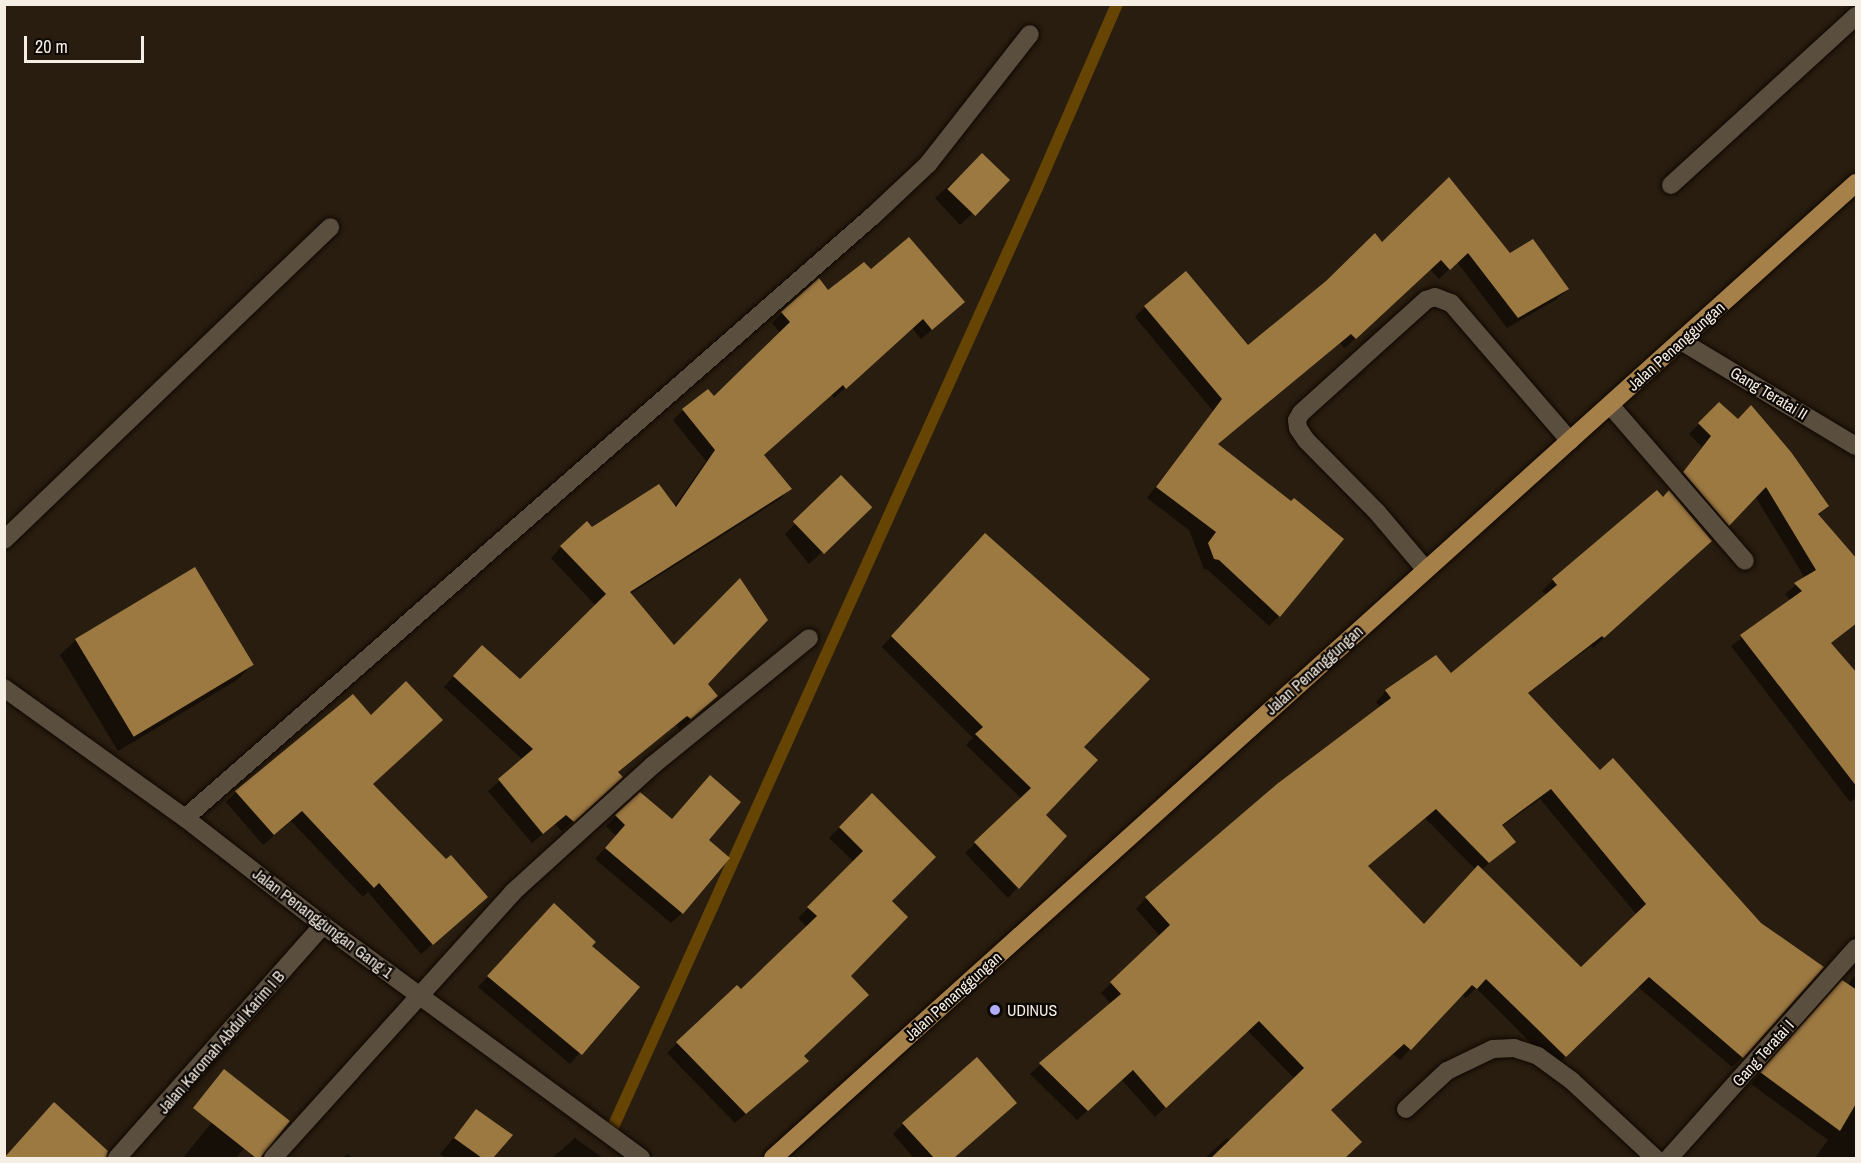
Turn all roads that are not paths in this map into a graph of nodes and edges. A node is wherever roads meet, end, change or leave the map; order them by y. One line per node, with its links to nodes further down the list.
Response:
1 (1857, 16): 4 (street)
2 (1030, 34): 15 (street)
3 (1857, 183): 6 (main road, Jalan Penanggungan)
4 (1671, 185)
5 (330, 227): 10 (street)
6 (1681, 341): 7 (main road, Jalan Penanggungan); 9 (street, Gang Teratai II)
7 (1610, 405): 8 (main road, Jalan Penanggungan); 11 (street)
8 (1569, 441): 12 (main road, Jalan Penanggungan); 12 (street)
9 (1857, 446)
10 (4, 540)
11 (1745, 561)
12 (1426, 570): 23 (main road, Jalan Penanggungan)
13 (809, 638): 18 (street)
14 (4, 688): 15 (street, Jalan Penanggungan Gang 1)
15 (185, 818): 16 (street, Jalan Penanggungan Gang 1)
16 (324, 925): 18 (street, Jalan Penanggungan Gang 1); 20 (street, Jalan Karomah Abdul Karim I B)
17 (1857, 948): 25 (street, Gang Teratai I)
18 (420, 994): 21 (street); 22 (street, Jalan Penanggungan Gang 1)
19 (1406, 1109): 24 (street)
20 (117, 1158)
21 (273, 1158)
22 (641, 1158)
23 (773, 1158)
24 (1654, 1158)
25 (1669, 1158)

